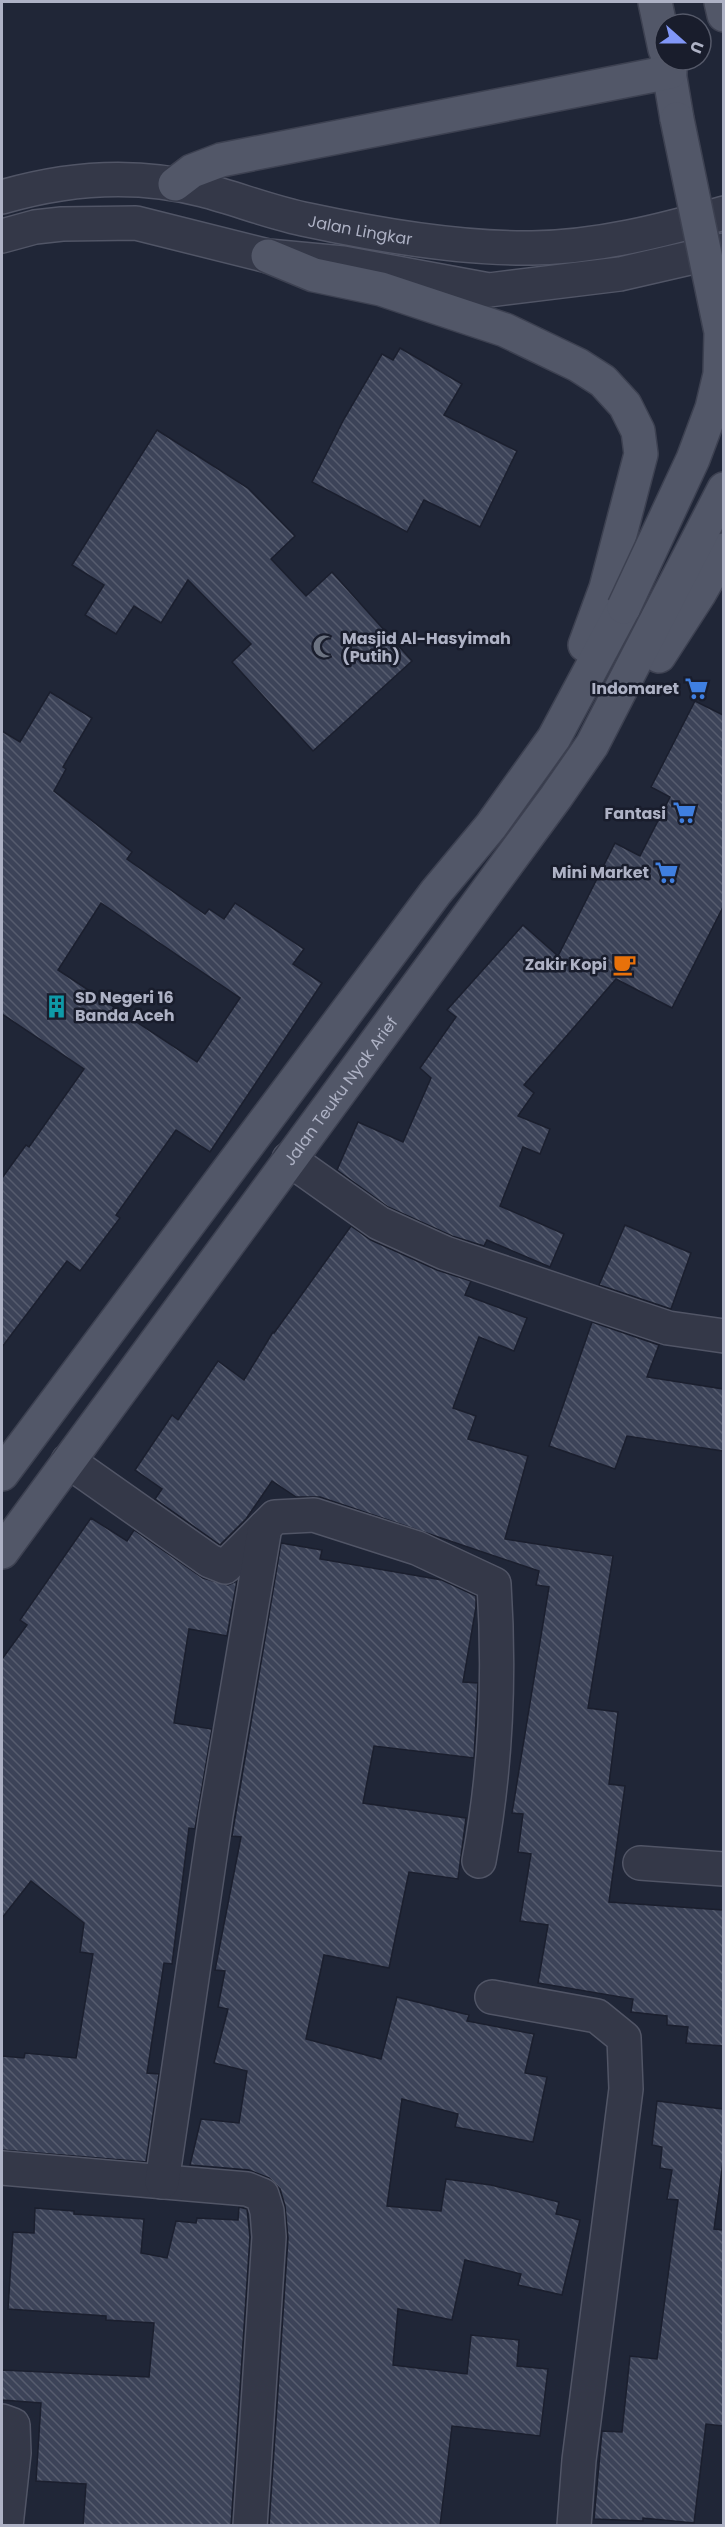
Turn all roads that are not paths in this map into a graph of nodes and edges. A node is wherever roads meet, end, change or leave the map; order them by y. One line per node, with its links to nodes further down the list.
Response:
1 (721, 2): 2 (main road)
2 (723, 15)
3 (653, 64): 6 (main road)
4 (669, 72): 15 (main road, bridge)
5 (130, 180): 6 (street, Jalan Lingkar); 7 (street, Jalan Lingkar); 9 (street)
6 (175, 184): 8 (street, Jalan Lingkar)
7 (2, 197)
8 (723, 213)
9 (136, 224): 10 (street); 12 (street)
10 (2, 236)
11 (723, 250): 12 (street)
12 (268, 256): 15 (main road)
13 (723, 489): 16 (main road, Jalan Teuku Nyak Arief)
14 (723, 550): 16 (main road)
15 (554, 738): 20 (main road)
16 (592, 745): 17 (main road, Jalan Teuku Nyak Arief)
17 (288, 1159): 18 (street); 19 (main road, Jalan Teuku Nyak Arief)
18 (723, 1336)
19 (68, 1461): 21 (street); 22 (main road, Jalan Teuku Nyak Arief)
20 (2, 1474)
21 (265, 1527): 23 (street); 28 (street)
22 (2, 1552)
23 (479, 1861)
24 (640, 1863): 25 (street)
25 (723, 1869)
26 (492, 1997): 32 (street)
27 (2, 2168): 28 (street)
28 (162, 2182): 31 (street)
29 (2, 2421): 30 (street)
30 (6, 2526)
31 (250, 2526)
32 (574, 2526)

